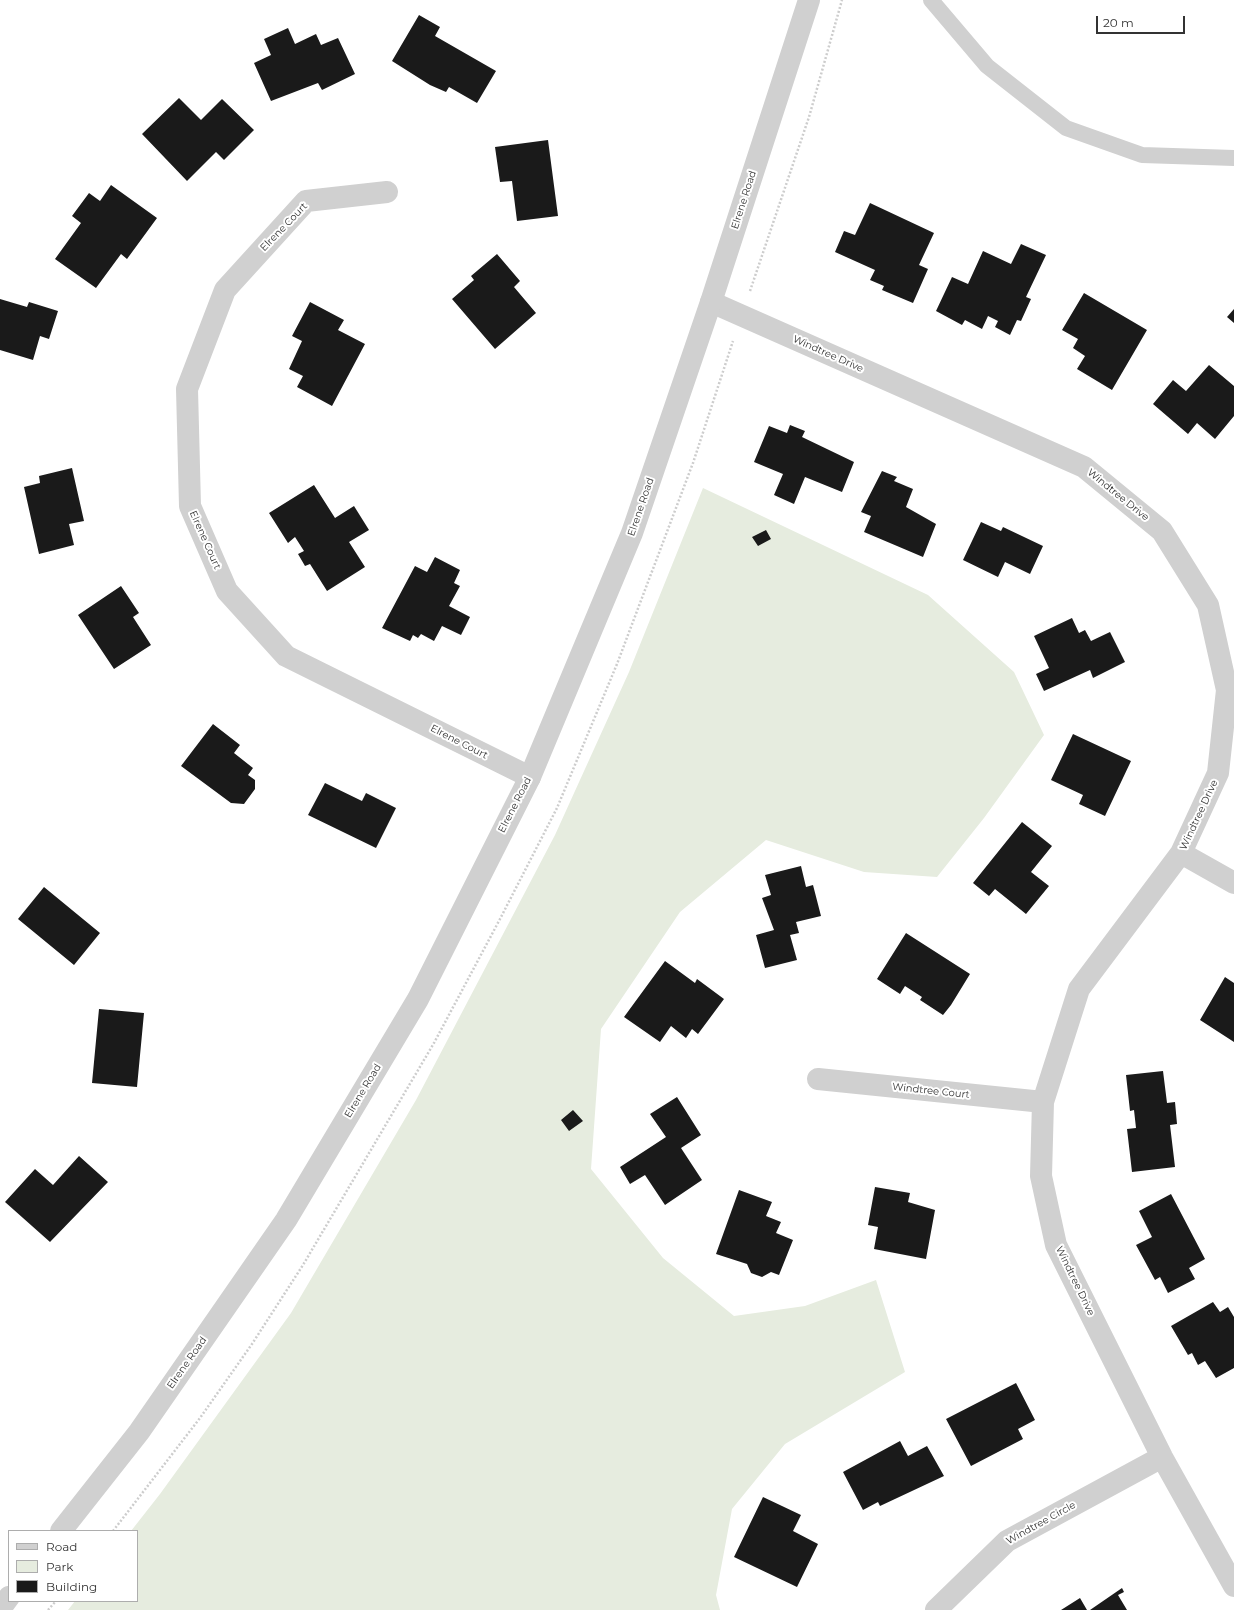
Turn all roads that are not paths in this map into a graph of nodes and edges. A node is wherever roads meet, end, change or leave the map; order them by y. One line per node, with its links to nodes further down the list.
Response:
1 (809, 0): 5 (street, Elrene Road)
2 (931, 0): 3 (lane)
3 (1234, 158)
4 (388, 192): 6 (street, Elrene Court)
5 (711, 302): 6 (street, Elrene Road); 7 (street, Windtree Drive)
6 (530, 777): 12 (street, Elrene Road)
7 (1181, 853): 8 (street); 10 (street, Windtree Drive)
8 (1234, 883)
9 (818, 1079): 10 (street, Windtree Court)
10 (1043, 1102): 11 (street, Windtree Drive)
11 (1162, 1457): 13 (street, Windtree Drive); 16 (street, Windtree Circle)
12 (62, 1530)
13 (1234, 1586)
14 (8, 1598): 15 (street)
15 (0, 1609)
16 (936, 1610)

